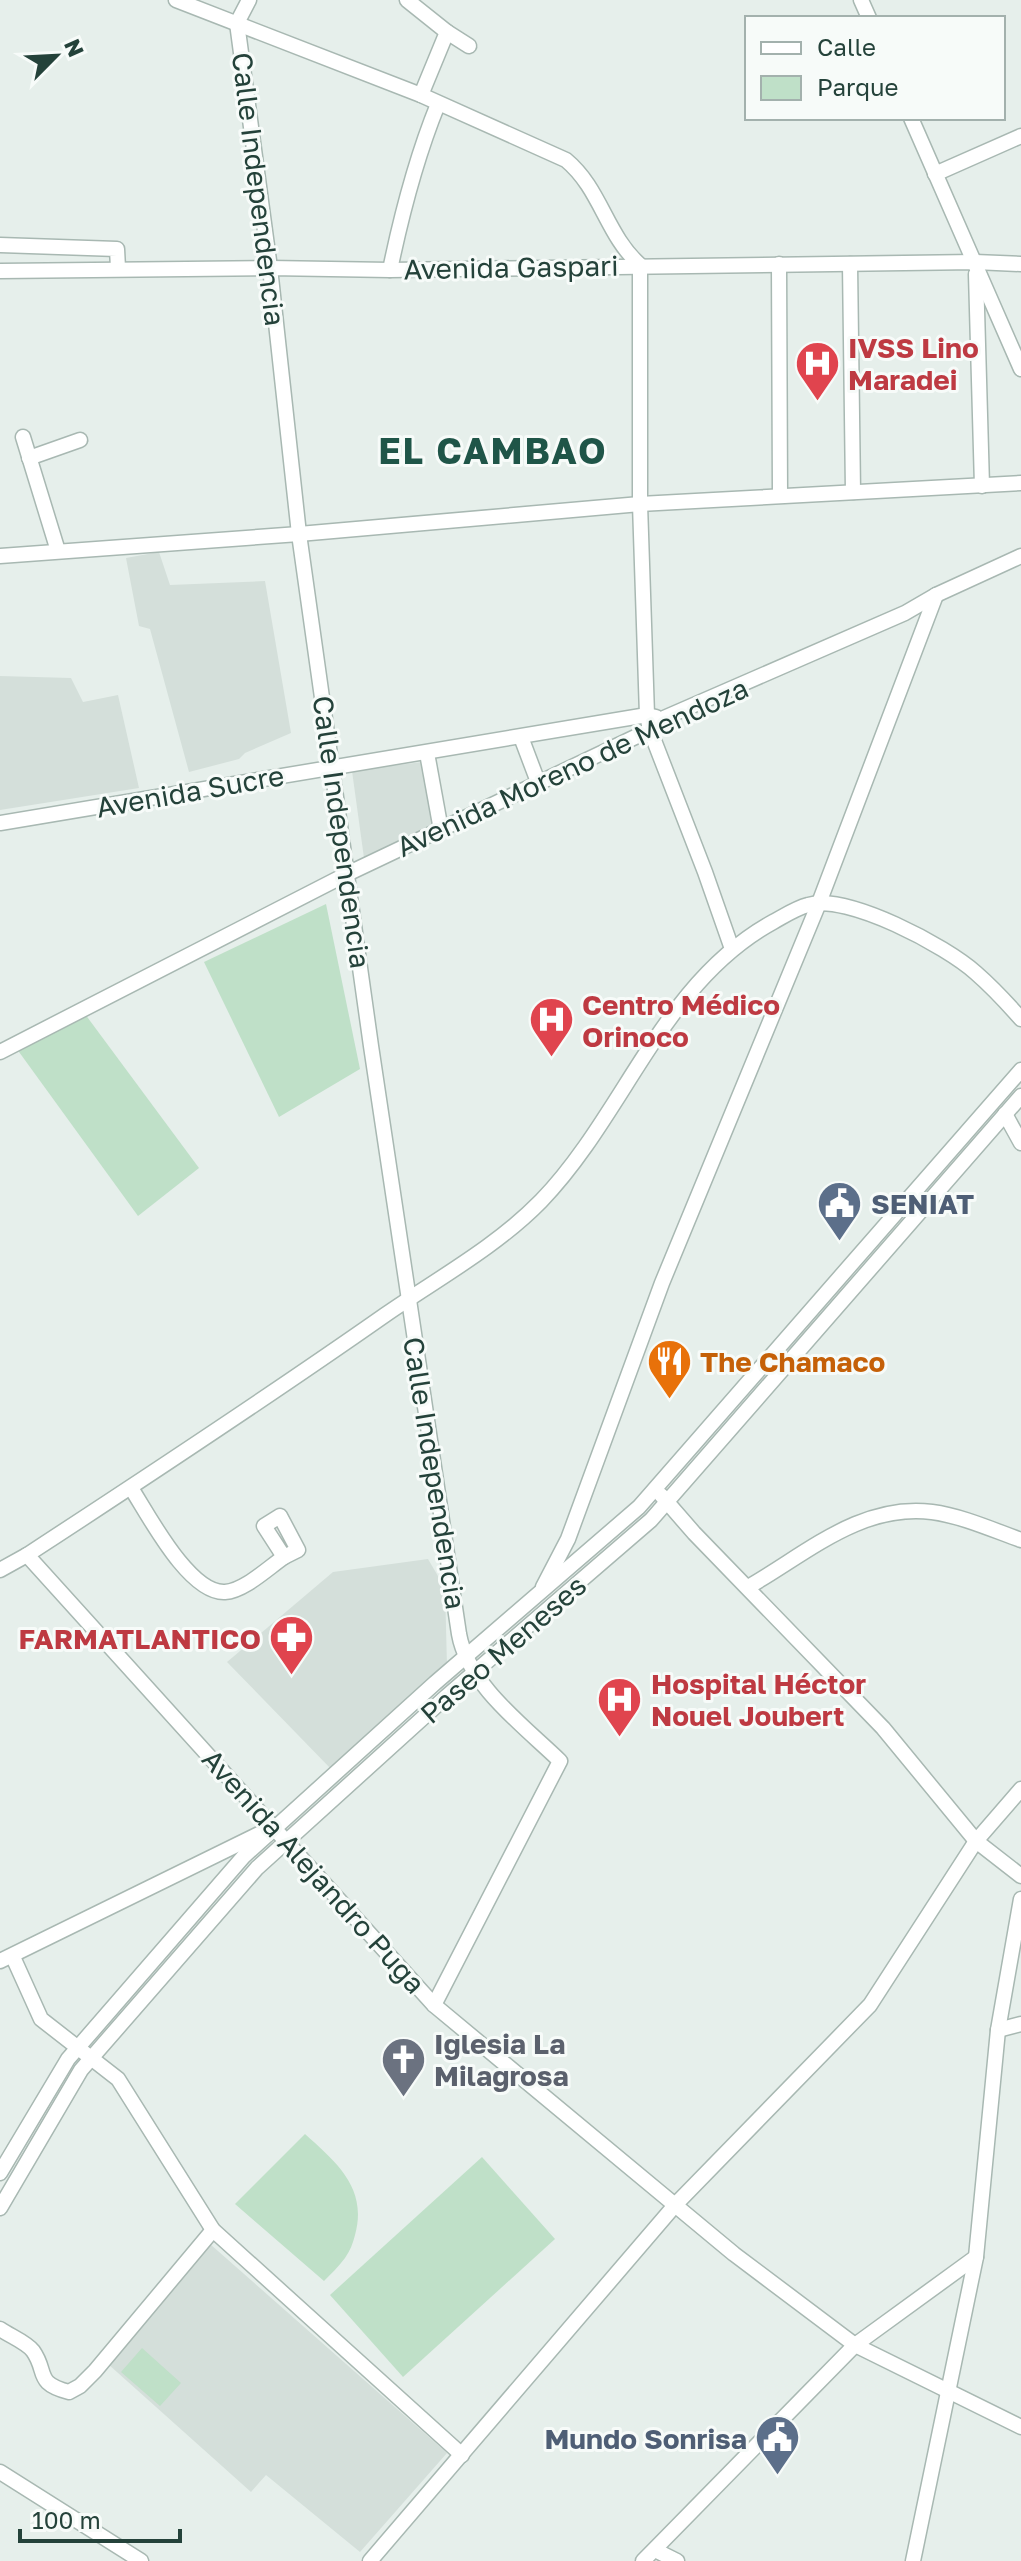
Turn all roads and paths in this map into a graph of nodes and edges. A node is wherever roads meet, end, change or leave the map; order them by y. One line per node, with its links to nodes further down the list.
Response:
1 (176, 0): 4 (street)
2 (249, 0): 4 (street, Calle Independencia)
3 (407, 0): 5 (street)
4 (237, 23): 7 (street); 19 (street, Calle Independencia)
5 (447, 32): 6 (street); 7 (street)
6 (469, 46)
7 (421, 95): 8 (street)
8 (438, 104): 17 (street); 20 (street)
9 (912, 120): 11 (street)
10 (1021, 136): 11 (street)
11 (935, 174): 13 (street)
12 (0, 245): 18 (street)
13 (975, 262): 15 (street, Avenida Gaspari); 16 (street, Avenida Gaspari); 22 (street); 27 (street)
14 (779, 264): 15 (street, Avenida Gaspari); 17 (street, Avenida Gaspari); 29 (street)
15 (850, 264): 28 (street)
16 (1021, 264)
17 (640, 265): 20 (street, Avenida Gaspari); 30 (street)
18 (118, 268): 19 (street, Avenida Gaspari); 21 (street, Avenida Gaspari)
19 (270, 268): 20 (street, Avenida Gaspari); 31 (street, Calle Independencia)
20 (390, 270)
21 (0, 271)
22 (1021, 369)
23 (23, 437): 25 (street)
24 (80, 440): 25 (street)
25 (29, 458): 32 (street)
26 (1021, 483): 27 (street)
27 (982, 486): 28 (street)
28 (853, 492): 29 (street)
29 (780, 495): 30 (street)
30 (640, 504): 31 (street); 36 (street)
31 (299, 534): 32 (street); 39 (street, Calle Independencia)
32 (58, 551): 33 (street)
33 (0, 556)
34 (1021, 556): 35 (street, Avenida Moreno de Mendoza)
35 (936, 595): 36 (street, Avenida Moreno de Mendoza); 44 (street)
36 (648, 722): 37 (street, Avenida Sucre); 40 (street, Avenida Moreno de Mendoza); 45 (street)
37 (521, 737): 38 (street, Avenida Sucre); 40 (street)
38 (427, 753): 39 (street, Avenida Sucre); 42 (street)
39 (334, 766): 41 (street, Avenida Sucre); 43 (street, Calle Independencia)
40 (538, 782): 42 (street, Avenida Moreno de Mendoza)
41 (0, 823)
42 (441, 830): 43 (street, Avenida Moreno de Mendoza)
43 (347, 874): 47 (street, Avenida Moreno de Mendoza); 52 (street, Calle Independencia)
44 (819, 903): 45 (street); 46 (street); 61 (street)
45 (732, 949): 52 (street)
46 (1021, 1019)
47 (0, 1052)
48 (1021, 1070): 54 (street, Paseo Meneses)
49 (1021, 1096): 50 (street, Paseo Meneses)
50 (1005, 1114): 51 (street); 55 (street, Paseo Meneses)
51 (1021, 1143)
52 (408, 1299): 53 (street); 62 (street, Calle Independencia)
53 (131, 1488): 57 (street); 58 (street)
54 (656, 1488): 55 (street); 61 (street, Paseo Meneses)
55 (667, 1502): 60 (street); 62 (street, Paseo Meneses)
56 (1021, 1540): 60 (street)
57 (27, 1555): 59 (street); 64 (street, Avenida Alejandro Puga)
58 (284, 1557)
59 (0, 1570)
60 (748, 1587): 66 (street)
61 (540, 1594): 62 (street, Paseo Meneses)
62 (469, 1665): 64 (street, Paseo Meneses); 65 (street, Paseo Meneses); 70 (street)
63 (1021, 1789): 66 (street)
64 (274, 1827): 65 (street, Avenida Alejandro Puga); 69 (street); 73 (street, Paseo Meneses)
65 (286, 1840): 70 (street, Avenida Alejandro Puga); 74 (street, Paseo Meneses)
66 (976, 1841): 67 (street); 76 (street)
67 (1021, 1876)
68 (1021, 1899): 72 (street)
69 (6, 1959): 73 (street)
70 (434, 2005): 76 (street, Avenida Alejandro Puga)
71 (1021, 2024): 72 (street)
72 (998, 2030): 79 (street)
73 (78, 2046): 74 (street); 75 (street, Paseo Meneses)
74 (91, 2058): 77 (street, Paseo Meneses); 78 (street)
75 (0, 2173)
76 (676, 2204): 81 (street, Avenida Alejandro Puga); 84 (street)
77 (0, 2208)
78 (213, 2230): 80 (street); 84 (street)
79 (976, 2257): 81 (street); 82 (street)
80 (0, 2329)
81 (855, 2345): 82 (street, Avenida Alejandro Puga); 86 (street)
82 (948, 2392): 83 (street, Avenida Alejandro Puga); 91 (street)
83 (1021, 2427)
84 (462, 2455): 88 (street)
85 (0, 2472): 87 (street)
86 (655, 2550): 89 (street); 90 (street)
87 (141, 2561)
88 (370, 2561)
89 (643, 2561)
90 (677, 2561)
91 (913, 2561)

